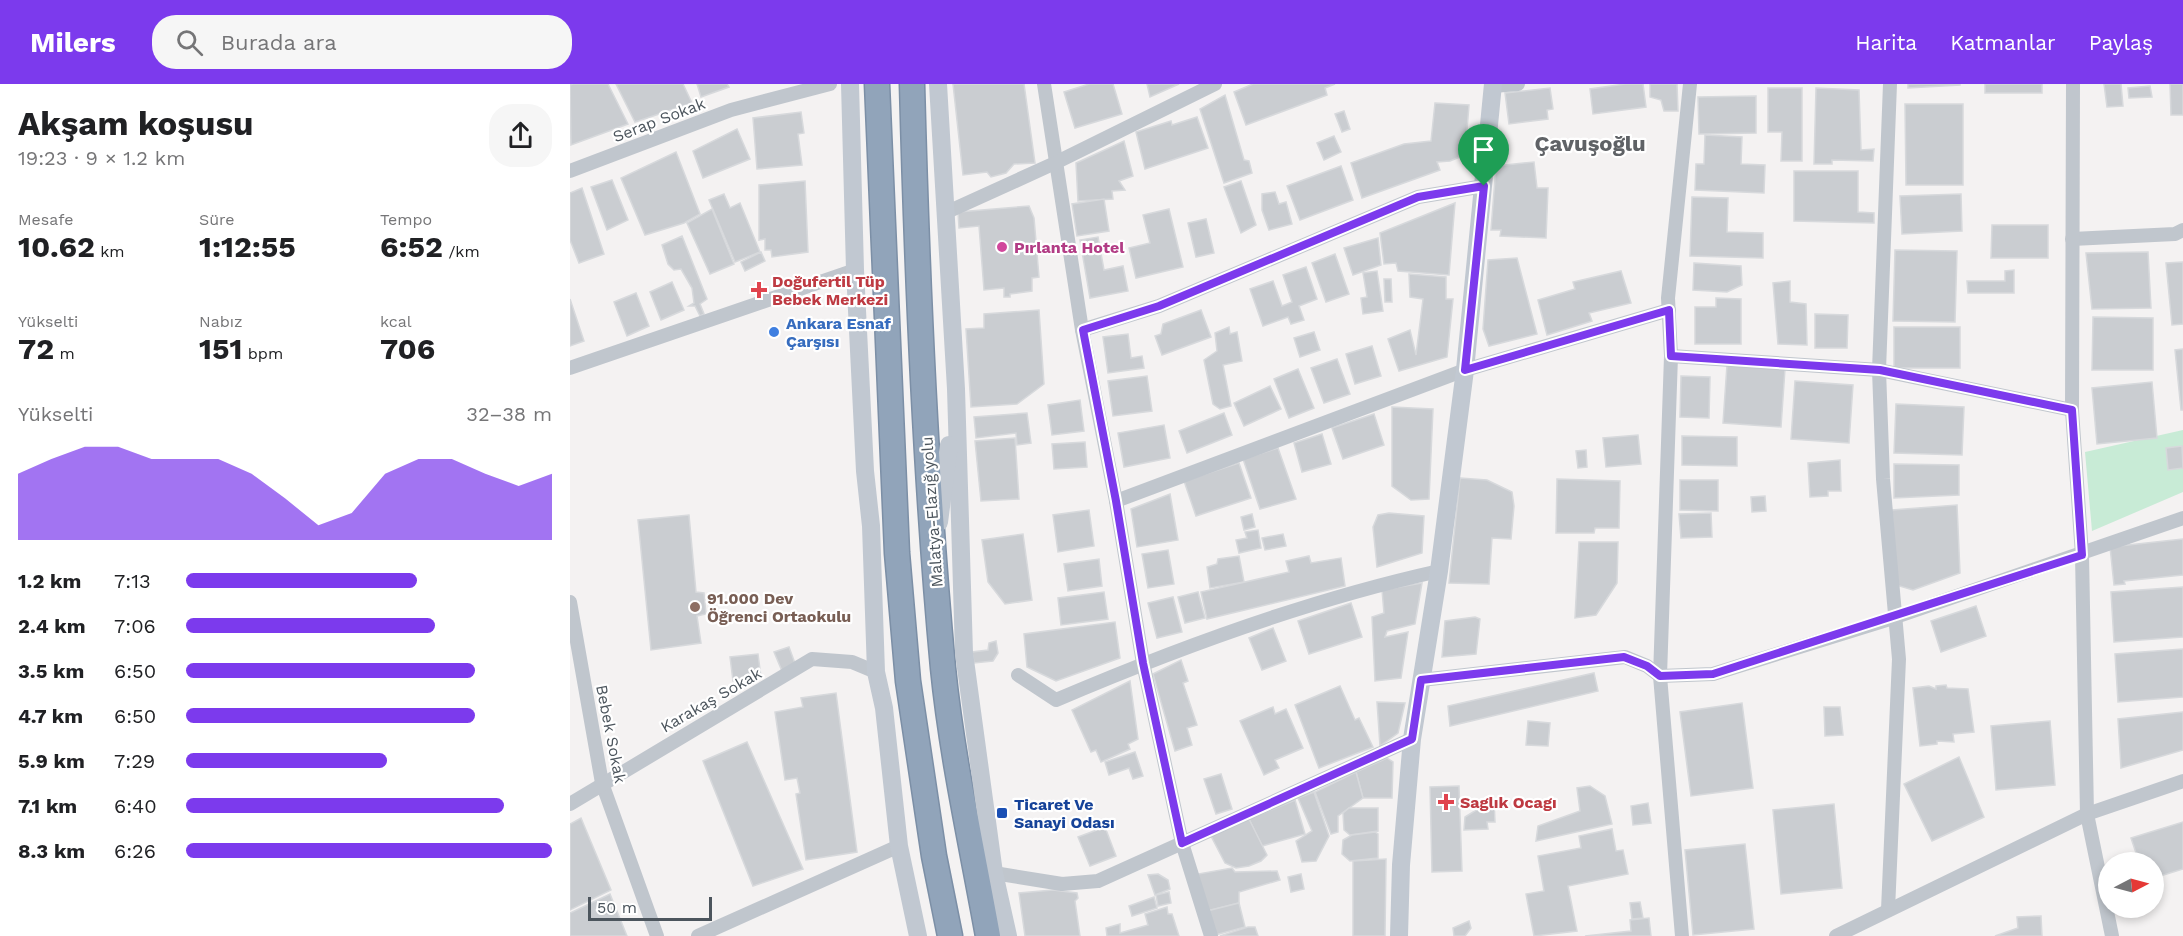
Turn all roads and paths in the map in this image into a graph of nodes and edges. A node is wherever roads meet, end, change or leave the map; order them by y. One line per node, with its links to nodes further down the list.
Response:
1 (830, 84): 14 (street, Serap Sokak)
2 (850, 84): 19 (main road)
3 (877, 84): 28 (highway)
4 (912, 84): 31 (highway, Malatya-Elazığ yolu)
5 (938, 84): 16 (main road)
6 (1044, 84): 13 (street)
7 (1215, 84): 13 (street)
8 (1518, 84): 12 (street)
9 (1690, 84): 20 (street)
10 (1890, 84): 25 (street)
11 (2073, 84): 18 (street)
12 (1493, 85): 15 (main road)
13 (1055, 163): 16 (street); 21 (street)
14 (570, 171)
15 (1484, 186): 21 (street); 24 (main road)
16 (945, 213): 26 (main road)
17 (2183, 230): 18 (street)
18 (2072, 239): 27 (street)
19 (855, 270): 23 (street); 34 (main road)
20 (1669, 310): 22 (street); 24 (street)
21 (1083, 330): 29 (street)
22 (1671, 356): 25 (street); 40 (street)
23 (570, 368)
24 (1465, 370): 29 (street); 33 (main road)
25 (1880, 370): 27 (street); 36 (street)
26 (956, 389): 31 (main road); 49 (main road)
27 (2072, 410): 32 (street)
28 (893, 449): 34 (main road); 54 (highway)
29 (1116, 501): 37 (street)
30 (2183, 518): 32 (street)
31 (935, 553): 55 (highway, Malatya-Elazığ yolu)
32 (2082, 555): 36 (street); 46 (street)
33 (1439, 571): 37 (street); 41 (main road)
34 (873, 572): 38 (main road)
35 (570, 603): 44 (street, Bebek Sokak)
36 (1894, 618): 40 (street); 50 (street)
37 (1143, 663): 39 (street); 47 (street)
38 (876, 672): 44 (street, Karakaş Sokak); 48 (main road)
39 (1018, 675)
40 (1660, 676): 41 (street); 59 (street)
41 (1421, 680): 42 (main road)
42 (1412, 739): 47 (street); 58 (main road)
43 (2183, 781): 46 (street)
44 (602, 783): 45 (street, Karakaş Sokak); 51 (street, Bebek Sokak)
45 (570, 804)
46 (2087, 814): 50 (street); 61 (street)
47 (1182, 843): 49 (street); 57 (street)
48 (899, 846): 52 (street); 53 (main road)
49 (994, 873): 56 (main road)
50 (1888, 910): 60 (street)
51 (657, 936)
52 (698, 936)
53 (918, 936)
54 (950, 936)
55 (988, 936)
56 (1008, 936)
57 (1211, 936)
58 (1399, 936)
59 (1682, 936)
60 (1836, 936)
61 (2112, 936)

